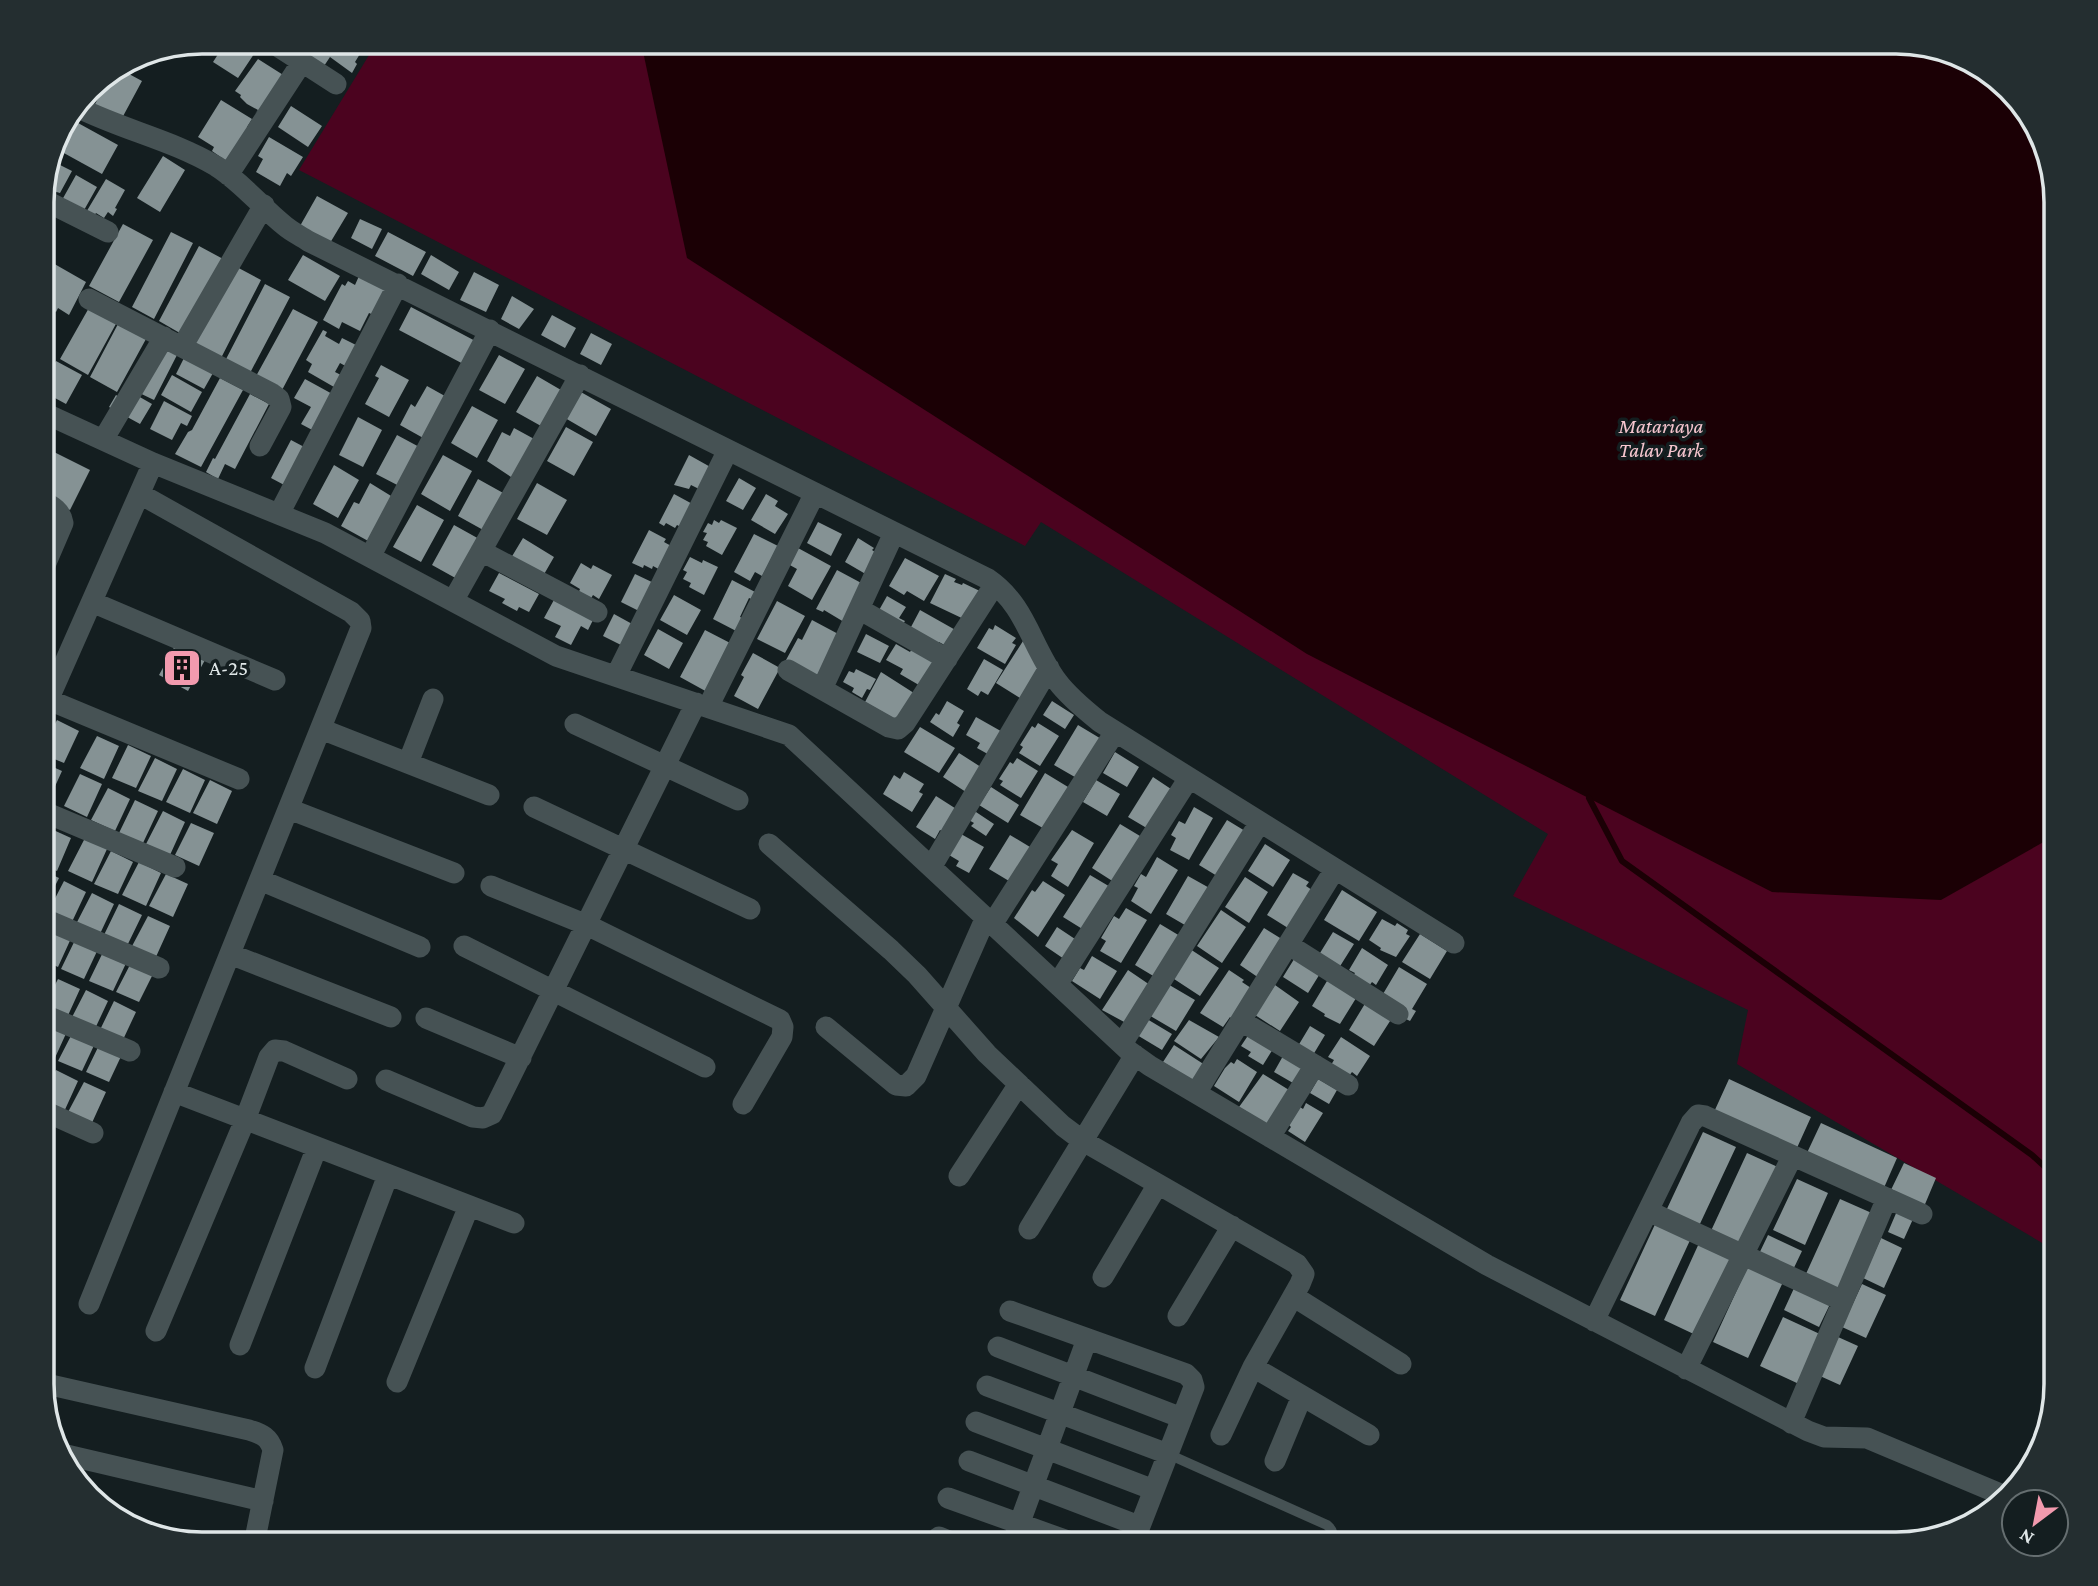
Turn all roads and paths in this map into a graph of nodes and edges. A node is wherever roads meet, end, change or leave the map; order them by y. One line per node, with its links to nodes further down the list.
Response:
1 (290, 54): 2 (street)
2 (302, 62): 3 (street); 5 (street)
3 (336, 84)
4 (86, 111): 5 (street)
5 (228, 175): 6 (street)
6 (264, 205): 9 (street); 12 (street)
7 (55, 206): 8 (street)
8 (108, 232)
9 (398, 284): 11 (street); 22 (street)
10 (89, 299): 12 (street)
11 (491, 330): 13 (street); 26 (street)
12 (173, 342): 15 (street); 16 (street)
13 (580, 374): 17 (street); 25 (street)
14 (55, 418): 15 (street)
15 (103, 440): 18 (street)
16 (260, 446)
17 (728, 450): 19 (street); 35 (street)
18 (153, 463): 20 (street); 22 (street)
19 (815, 493): 23 (street); 40 (street)
20 (140, 494): 29 (street); 43 (street)
21 (55, 508): 24 (street)
22 (279, 514): 26 (street)
23 (894, 533): 27 (street); 30 (street)
24 (55, 542)
25 (481, 551): 28 (street); 31 (street)
26 (370, 557): 28 (street)
27 (995, 584): 32 (street); 33 (street)
28 (453, 601): 35 (street)
29 (92, 602): 36 (street); 37 (street)
30 (859, 609): 32 (street); 38 (street)
31 (597, 612)
32 (947, 659): 38 (street)
33 (1049, 667): 44 (street); 57 (street)
34 (788, 670): 38 (street)
35 (616, 676): 40 (street)
36 (275, 680)
37 (55, 685)
38 (822, 689)
39 (433, 699): 45 (street)
40 (702, 705): 46 (street); 57 (street)
41 (55, 711): 48 (street)
42 (575, 724): 46 (street)
43 (321, 729): 45 (street); 52 (street)
44 (1115, 732): 47 (street); 64 (street)
45 (408, 763): 49 (street)
46 (666, 766): 50 (street); 56 (street)
47 (1189, 778): 54 (street); 73 (street)
48 (239, 779)
49 (489, 795)
50 (738, 800)
51 (534, 807): 56 (street)
52 (289, 809): 60 (street); 61 (street)
53 (55, 816): 58 (street)
54 (1260, 822): 59 (street); 82 (street)
55 (769, 844): 75 (street)
56 (625, 848): 63 (street); 66 (street)
57 (932, 866): 64 (street)
58 (175, 867)
59 (1335, 869): 67 (street); 68 (street)
60 (454, 873)
61 (260, 880): 70 (street); 71 (street)
62 (491, 886): 66 (street)
63 (750, 909)
64 (989, 920): 73 (street); 75 (street)
65 (55, 924): 72 (street)
66 (587, 925): 74 (street); 93 (street)
67 (1454, 943)
68 (1289, 944): 76 (street); 80 (street)
69 (464, 946): 74 (street)
70 (420, 947)
71 (230, 954): 77 (street); 91 (street)
72 (159, 968)
73 (1058, 983): 82 (street)
74 (554, 991): 84 (street); 86 (street)
75 (947, 1009): 81 (street); 89 (street)
76 (1398, 1014)
77 (391, 1017)
78 (426, 1018): 84 (street)
79 (55, 1019): 83 (street)
80 (1241, 1021): 85 (street); 92 (street)
81 (826, 1027)
82 (1129, 1050): 92 (street); 98 (street)
83 (130, 1051)
84 (521, 1059): 88 (street)
85 (1315, 1065): 90 (street); 97 (street)
86 (705, 1067)
87 (347, 1079): 95 (street)
88 (386, 1080)
89 (1019, 1084): 98 (street); 102 (street)
90 (1348, 1085)
91 (174, 1092): 95 (street); 115 (street)
92 (1196, 1093): 97 (street)
93 (743, 1104)
94 (55, 1116): 96 (street)
95 (245, 1120): 99 (street); 119 (street)
96 (93, 1133)
97 (1270, 1137): 118 (street)
98 (1083, 1141): 103 (street); 110 (street)
99 (317, 1147): 101 (street); 121 (street)
100 (1792, 1157): 104 (street); 106 (street); 111 (street)
101 (388, 1175): 105 (street); 125 (street)
102 (959, 1176)
103 (1158, 1184): 109 (street); 112 (street)
104 (1887, 1198): 107 (street); 114 (street)
105 (469, 1206): 108 (street); 128 (street)
106 (1648, 1211): 111 (street); 118 (street)
107 (1922, 1214)
108 (514, 1223)
109 (1232, 1226): 113 (street); 117 (street)
110 (1029, 1229)
111 (1743, 1255): 114 (street); 126 (street)
112 (1103, 1277)
113 (1293, 1297): 123 (street); 124 (street)
114 (1843, 1301): 135 (street)
115 (89, 1304)
116 (1010, 1311): 120 (street)
117 (1178, 1316)
118 (1594, 1321): 126 (street)
119 (156, 1331)
120 (1087, 1339): 127 (street); 133 (street)
121 (240, 1346)
122 (998, 1347): 127 (street)
123 (1401, 1364)
124 (1253, 1367): 131 (street); 136 (street)
125 (314, 1368)
126 (1686, 1369): 135 (street)
127 (1073, 1376): 132 (street); 133 (street)
128 (397, 1382)
129 (55, 1386): 147 (street)
130 (988, 1386): 132 (street)
131 (1302, 1396): 137 (street); 142 (street)
132 (1060, 1413): 138 (street); 139 (street)
133 (1182, 1418): 139 (street)
134 (976, 1422): 138 (street)
135 (1791, 1423): 145 (street)
136 (1221, 1435)
137 (1370, 1435)
138 (1047, 1449): 143 (street); 144 (street)
139 (1168, 1454): 144 (street); 154 (lane)
140 (73, 1457): 147 (street)
141 (969, 1461): 143 (street)
142 (1275, 1461)
143 (1033, 1486): 148 (street); 152 (street)
144 (1154, 1490): 153 (street)
145 (1996, 1492)
146 (948, 1497): 148 (street)
147 (263, 1501): 149 (street)
148 (1020, 1524): 150 (street); 151 (street)
149 (257, 1532)
150 (1017, 1532)
151 (1042, 1532)
152 (1124, 1532)
153 (1140, 1532)
154 (1333, 1532)

